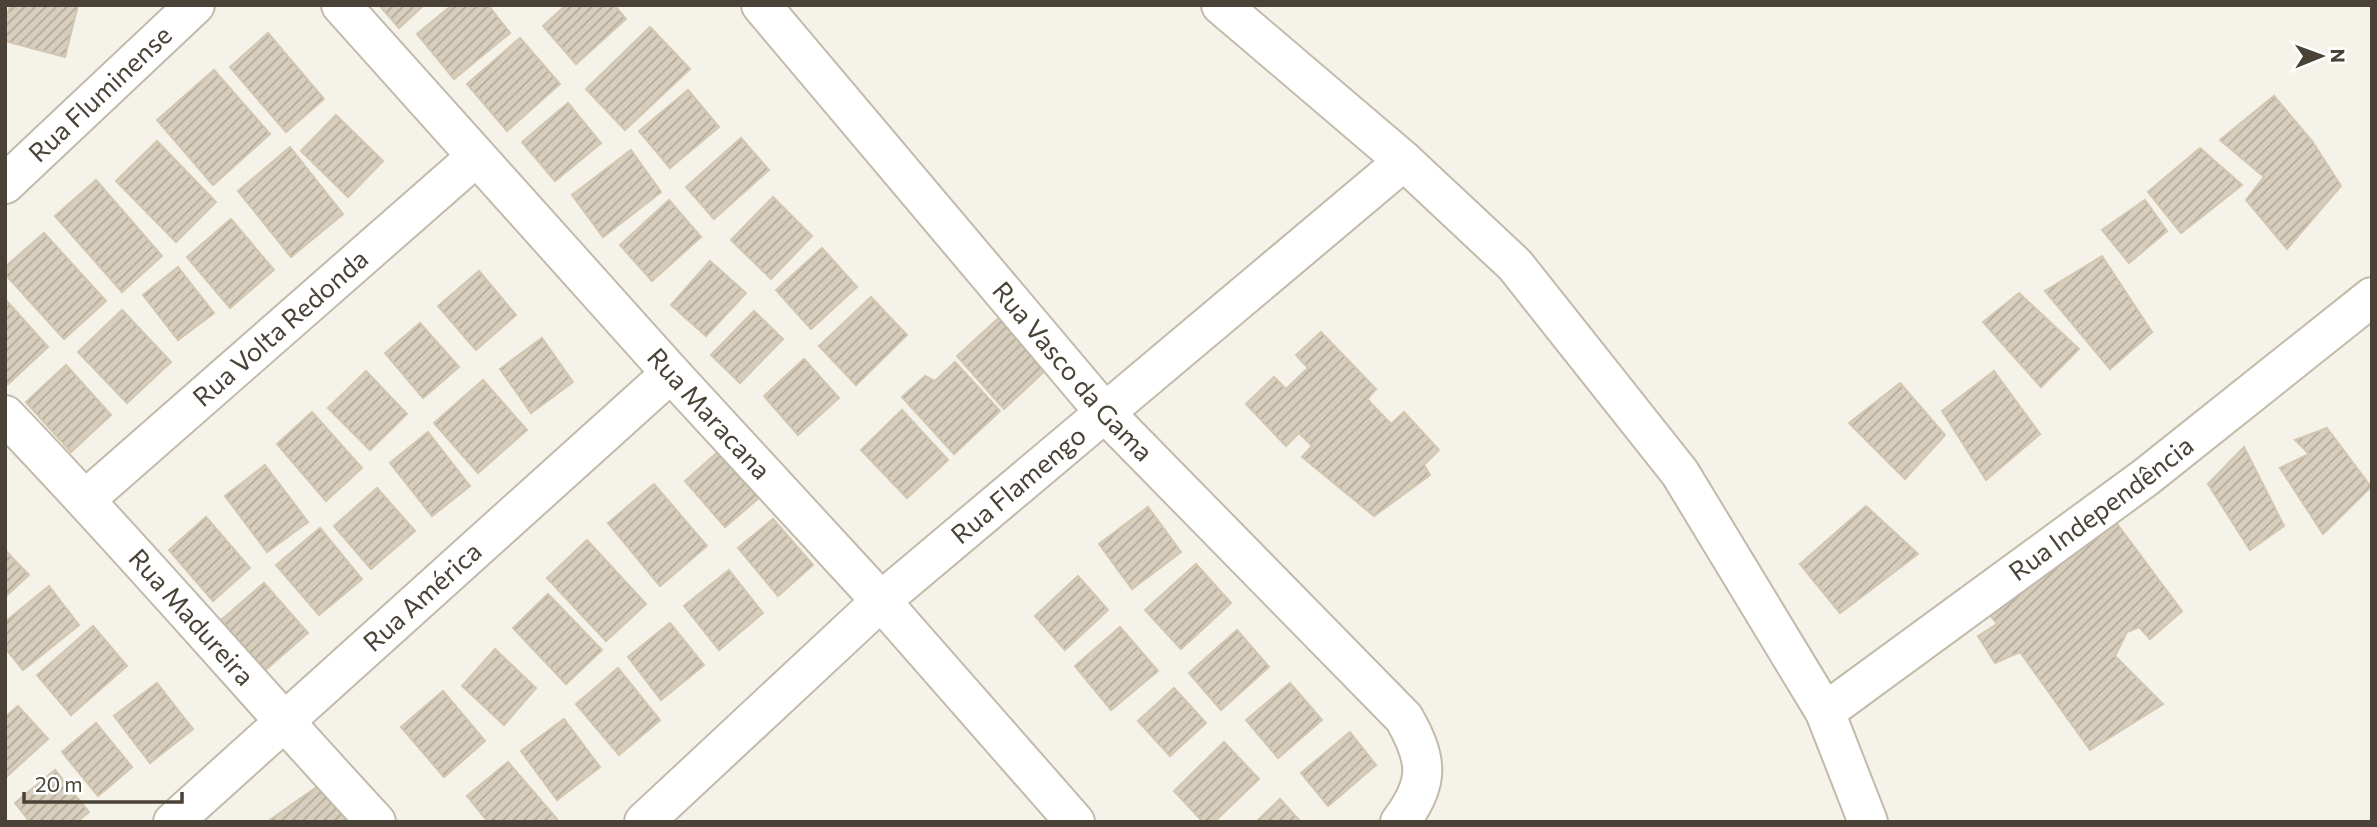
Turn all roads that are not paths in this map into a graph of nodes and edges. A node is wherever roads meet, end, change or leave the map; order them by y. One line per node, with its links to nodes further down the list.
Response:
1 (195, 5): 7 (street, Rua Fluminense)
2 (341, 5): 5 (street, Rua Maracana)
3 (761, 5): 10 (street, Rua Vasco da Gama)
4 (1222, 5): 6 (street)
5 (476, 157): 9 (street, Rua Maracana); 12 (street, Rua Volta Redonda)
6 (1404, 162): 10 (street, Rua Flamengo); 14 (street)
7 (7, 180)
8 (2372, 298): 14 (street, Rua Independência)
9 (671, 373): 13 (street, Rua Maracana); 15 (street, Rua América)
10 (1106, 414): 13 (street, Rua Flamengo); 20 (street, Rua Vasco da Gama)
11 (5, 415): 12 (street, Rua Madureira)
12 (86, 499): 15 (street, Rua Madureira)
13 (881, 601): 18 (street, Rua Flamengo); 19 (street, Rua Maracana)
14 (1825, 712): 21 (street)
15 (283, 722): 16 (street, Rua América); 17 (street, Rua Madureira)
16 (173, 822)
17 (376, 822)
18 (644, 822)
19 (1075, 822)
20 (1400, 822)
21 (1868, 822)

